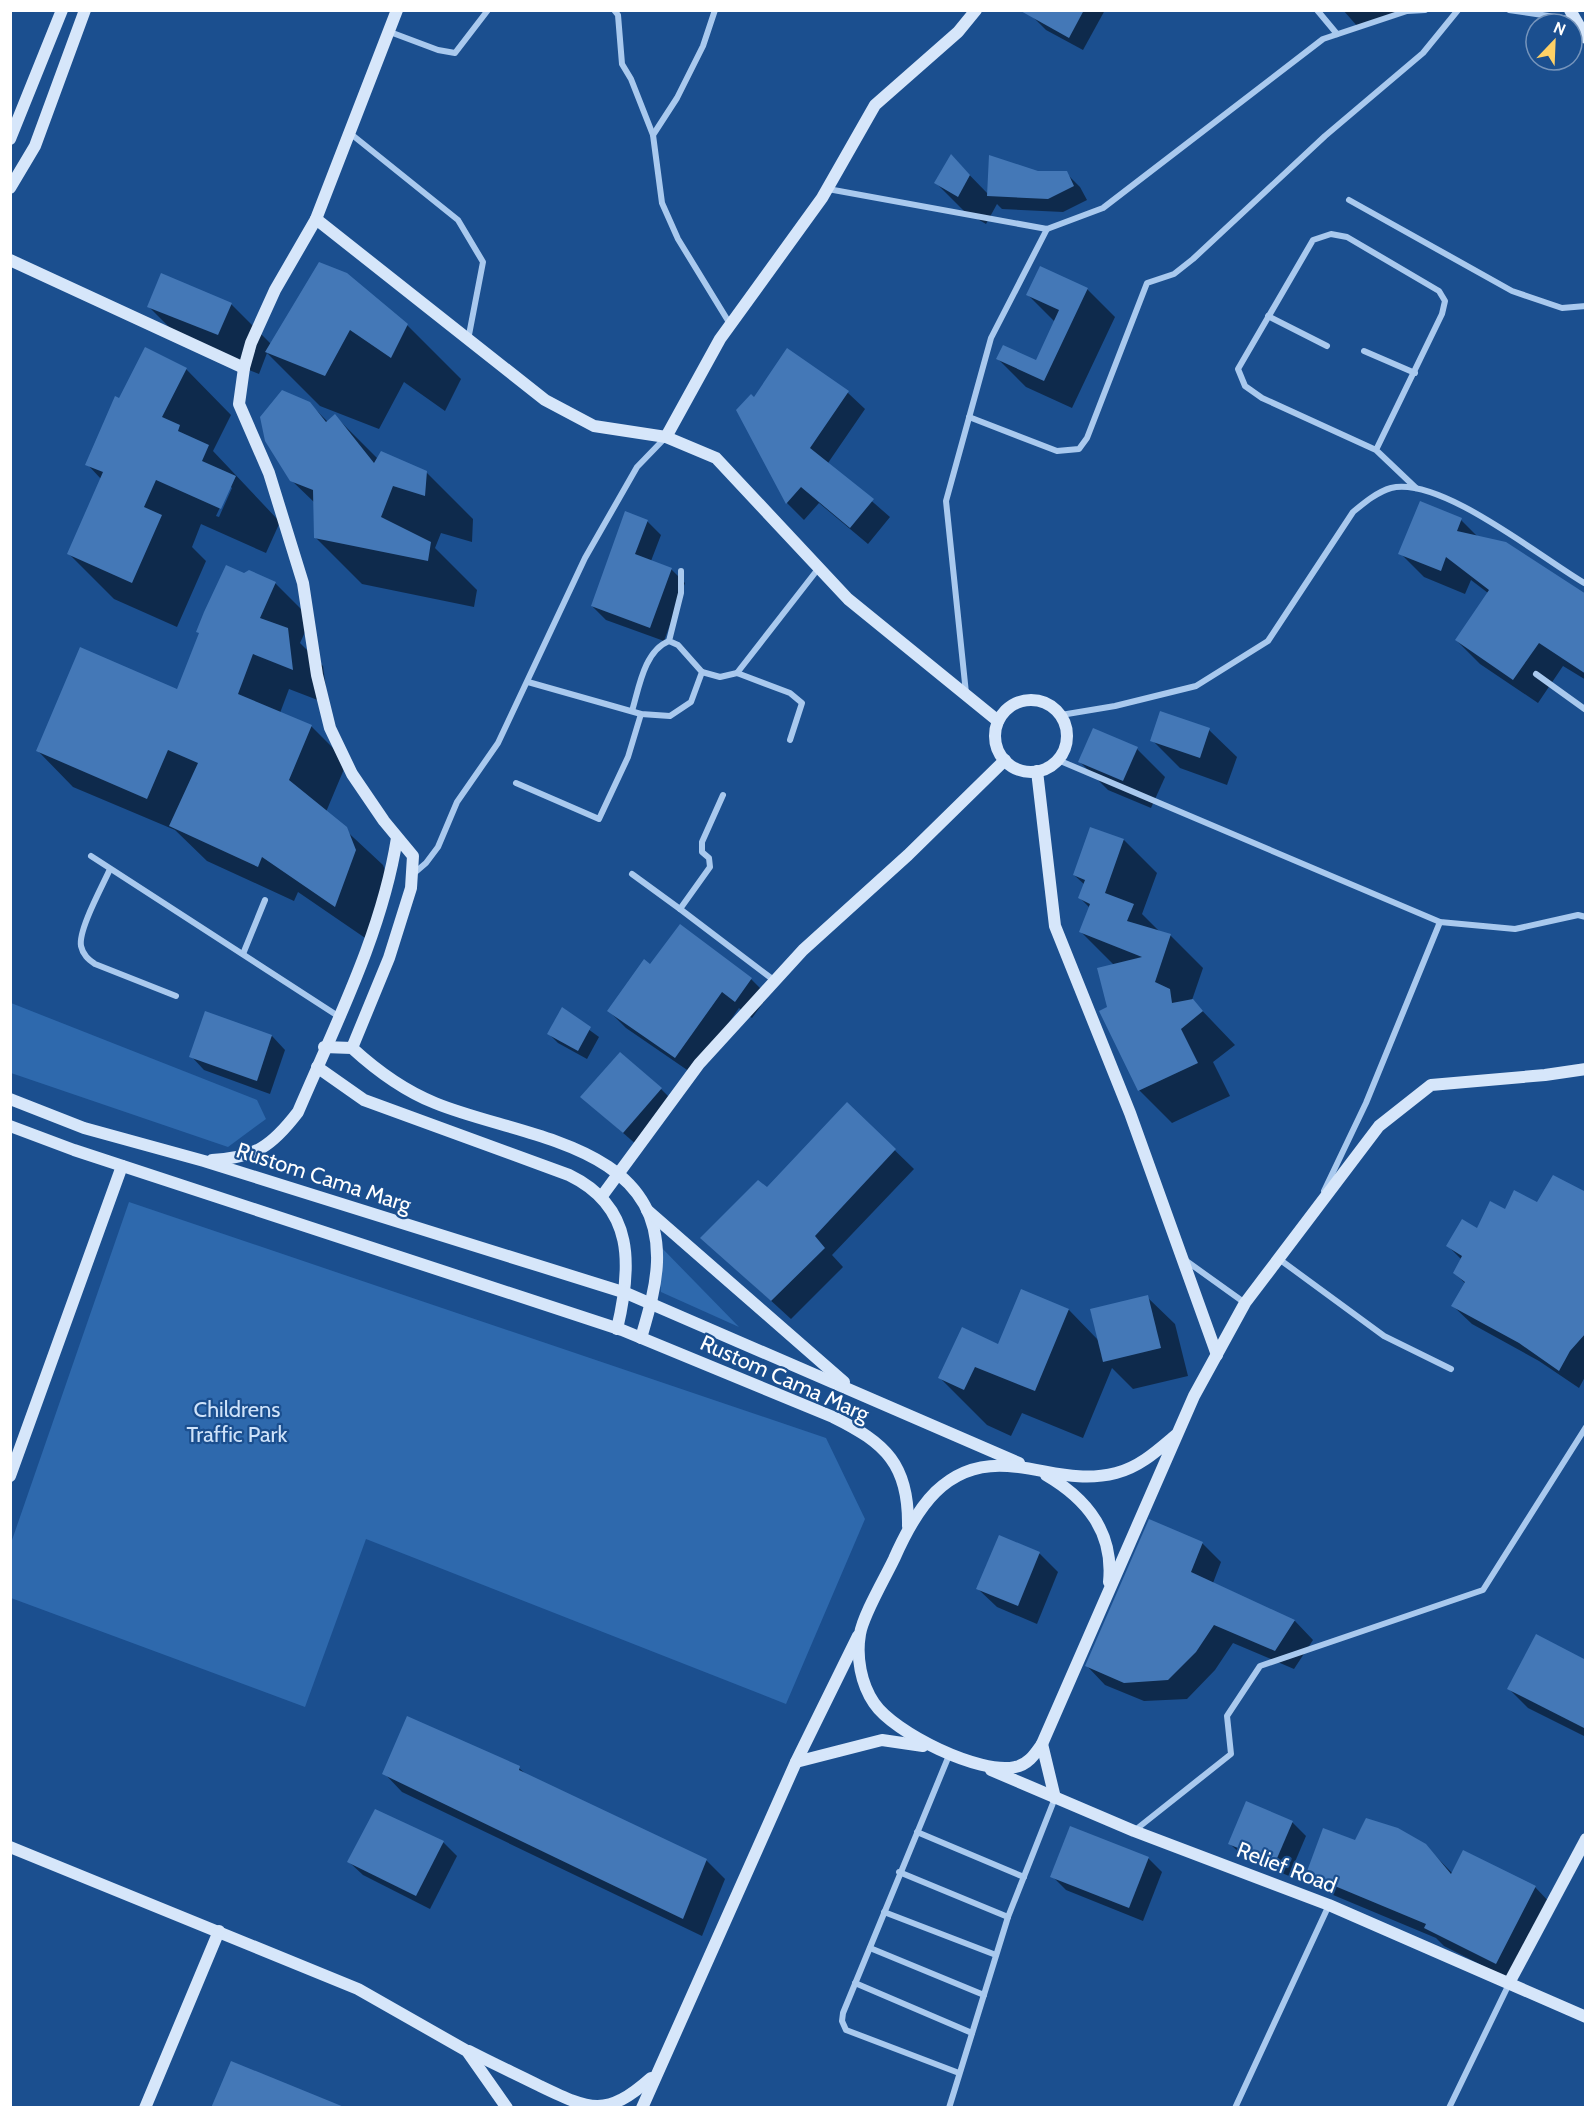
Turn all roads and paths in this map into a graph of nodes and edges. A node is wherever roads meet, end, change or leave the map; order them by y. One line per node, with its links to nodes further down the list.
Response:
1 (62, 10): 17 (street)
2 (85, 10): 18 (street)
3 (397, 10): 13 (street)
4 (488, 10): 13 (street)
5 (614, 10): 16 (street)
6 (715, 10): 16 (street)
7 (976, 10): 19 (street)
8 (1317, 10): 14 (street)
9 (1425, 10): 14 (street)
10 (1458, 10): 32 (street)
11 (1509, 10): 12 (street)
12 (1535, 12)
13 (390, 32): 15 (street)
14 (1337, 34): 22 (street)
15 (351, 134): 21 (street); 27 (street)
16 (653, 135): 26 (street)
17 (11, 137)
18 (10, 188)
19 (827, 189): 22 (street); 26 (street)
20 (1349, 200): 24 (street)
21 (316, 219): 27 (street); 30 (street)
22 (1047, 229): 32 (street)
23 (10, 260): 30 (street)
24 (1586, 306)
25 (1268, 316): 28 (street); 31 (street); 34 (street)
26 (730, 325): 33 (street)
27 (468, 340): 33 (street)
28 (1327, 346)
29 (1364, 351): 31 (street)
30 (244, 368): 56 (street)
31 (1415, 373): 34 (street)
32 (969, 417): 44 (street)
33 (666, 437): 36 (street); 43 (street)
34 (1376, 450): 35 (street)
35 (1416, 488): 38 (street); 48 (street)
36 (818, 569): 41 (street); 44 (street)
37 (681, 571): 39 (street)
38 (1586, 584)
39 (669, 641): 40 (street); 46 (street)
40 (702, 672): 41 (street); 47 (street)
41 (737, 673): 50 (street)
42 (1536, 674): 45 (street)
43 (528, 682): 46 (street); 60 (street)
44 (966, 697): 49 (street)
45 (1586, 710)
46 (632, 711): 47 (street)
47 (642, 714): 54 (street)
48 (1061, 715): 49 (street); 52 (street)
49 (998, 721): 51 (street)
50 (790, 740)
51 (1005, 760): 53 (street); 66 (street)
52 (1058, 760): 53 (street); 64 (street)
53 (1037, 771): 81 (street)
54 (516, 783)
55 (723, 795): 62 (street)
56 (397, 838): 60 (street); 68 (street)
57 (91, 856): 58 (street)
58 (110, 869): 65 (street); 67 (street)
59 (632, 874): 62 (street)
60 (412, 875): 70 (street)
61 (265, 900): 65 (street)
62 (680, 909): 66 (street)
63 (1586, 917): 64 (street)
64 (1440, 922): 80 (street)
65 (243, 954): 68 (street)
66 (775, 981): 77 (street)
67 (176, 996)
68 (338, 1016): 69 (street)
69 (324, 1047): 70 (street); 71 (street)
70 (352, 1048): 77 (street)
71 (317, 1067): 75 (street); 78 (street)
72 (1586, 1068): 80 (street)
73 (10, 1099): 75 (street, Rustom Cama Marg)
74 (10, 1126): 76 (street, Rustom Cama Marg)
75 (204, 1161): 83 (street, Rustom Cama Marg)
76 (122, 1166): 86 (street, Rustom Cama Marg); 94 (street)
77 (619, 1172): 78 (street); 79 (street)
78 (602, 1196): 83 (street)
79 (646, 1210): 85 (street); 90 (street)
80 (1314, 1212): 82 (street)
81 (1182, 1258): 84 (street); 88 (street)
82 (1279, 1258): 84 (street); 89 (street)
83 (626, 1293): 85 (street, Rustom Cama Marg); 86 (street)
84 (1245, 1303): 88 (street)
85 (651, 1304): 87 (street); 90 (street, Rustom Cama Marg)
86 (617, 1329): 87 (street, Rustom Cama Marg)
87 (641, 1338): 95 (street, Rustom Cama Marg)
88 (1217, 1355): 92 (street)
89 (1451, 1369)
90 (854, 1390): 93 (street, Rustom Cama Marg)
91 (1586, 1427): 103 (street)
92 (1177, 1434): 93 (street); 96 (street)
93 (1041, 1472): 95 (street, Rustom Cama Marg); 96 (street, Rustom Cama Marg)
94 (10, 1476)
95 (908, 1528): 97 (street)
96 (1108, 1592): 98 (street)
97 (860, 1632): 99 (street); 101 (street)
98 (1042, 1744): 100 (street); 102 (street)
99 (950, 1752): 100 (street); 101 (street); 104 (street)
100 (971, 1761): 102 (street, Relief Road)
101 (796, 1762): 122 (street)
102 (1055, 1798): 103 (street, Relief Road); 108 (street)
103 (1134, 1831): 109 (street, Relief Road)
104 (917, 1832): 107 (street); 108 (street)
105 (1586, 1839): 116 (street)
106 (10, 1846): 112 (street)
107 (900, 1872): 110 (street); 111 (street)
108 (1024, 1877): 111 (street)
109 (1329, 1905): 116 (street, Relief Road); 127 (street)
110 (884, 1912): 113 (street); 114 (street)
111 (1008, 1917): 114 (street)
112 (219, 1931): 120 (street); 123 (street)
113 (870, 1948): 115 (street); 117 (street)
114 (996, 1955): 117 (street)
115 (855, 1983): 119 (street); 121 (street)
116 (1509, 1983): 118 (street, Relief Road); 128 (street)
117 (984, 1995): 119 (street)
118 (1586, 2017)
119 (972, 2033): 121 (street)
120 (467, 2050): 122 (street); 124 (street)
121 (959, 2073): 126 (street)
122 (655, 2075): 125 (street)
123 (145, 2108)
124 (507, 2108)
125 (642, 2108)
126 (949, 2108)
127 (1235, 2108)
128 (1449, 2108)

